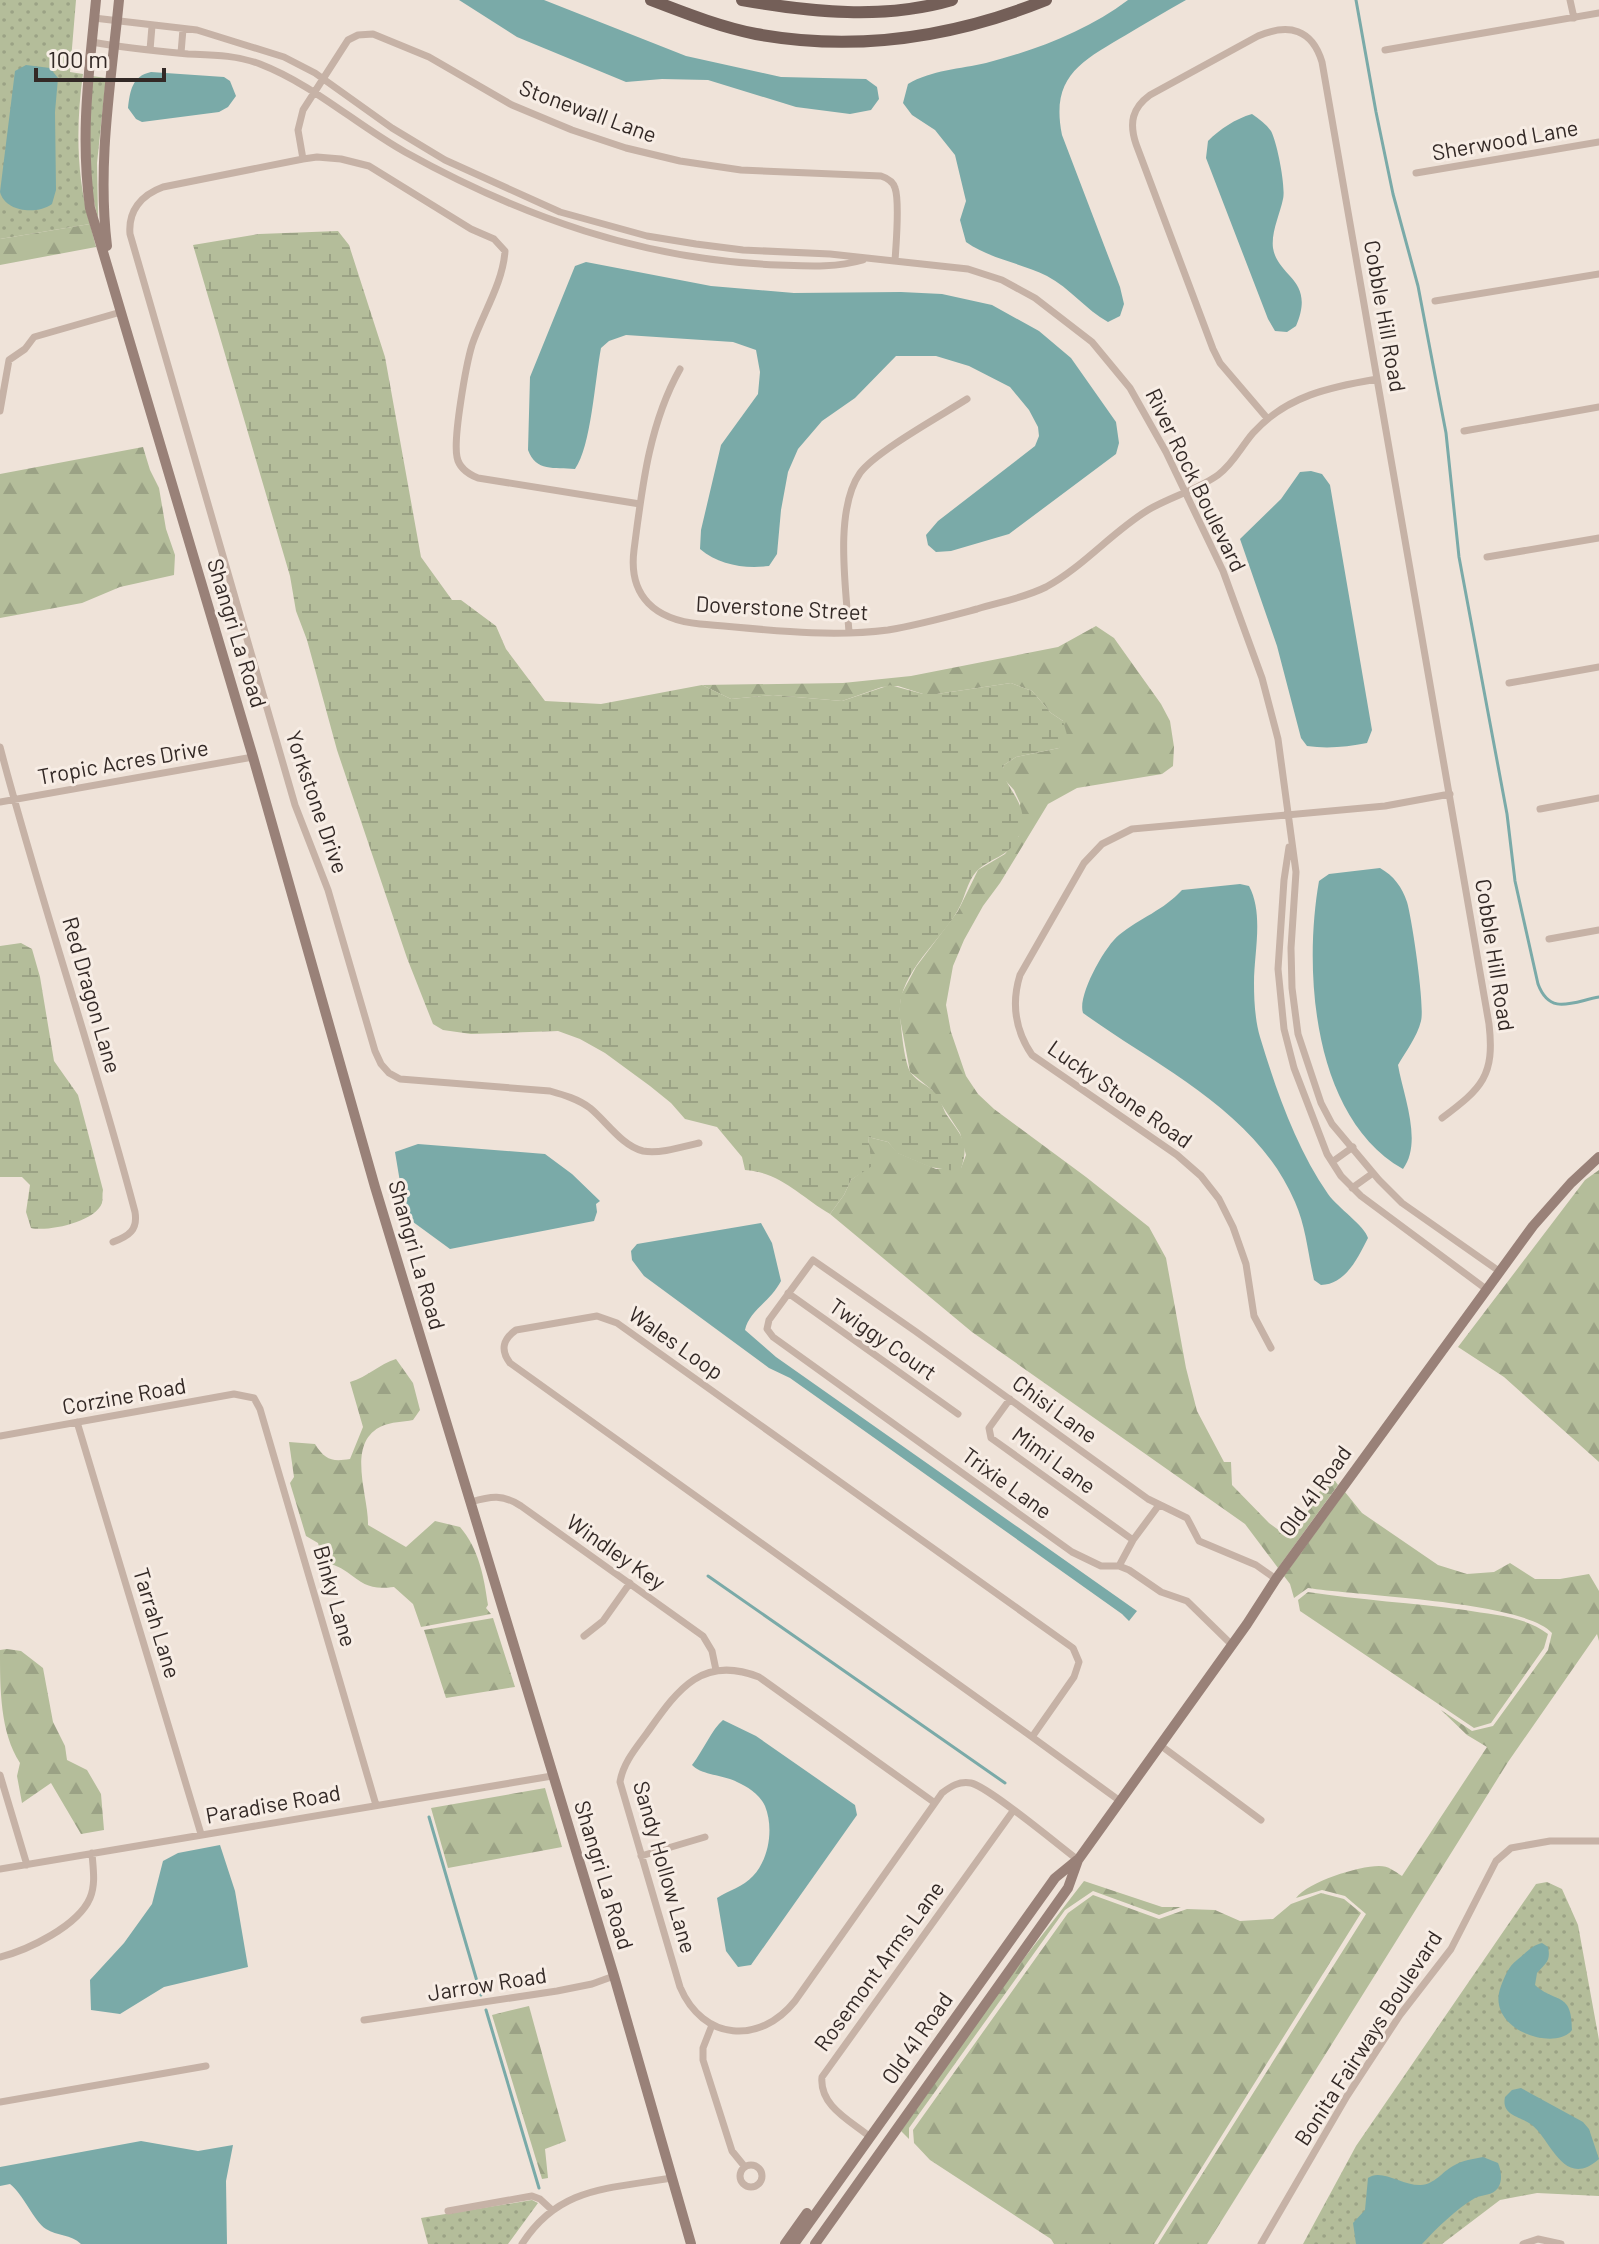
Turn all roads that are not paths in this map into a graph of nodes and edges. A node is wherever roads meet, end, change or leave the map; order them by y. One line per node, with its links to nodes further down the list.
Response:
1 (96, 0): 9 (street, Shangri La Road)
2 (119, 0): 11 (street, Shangri La Road)
3 (651, 0): 6 (main road)
4 (742, 0): 5 (main road)
5 (952, 0)
6 (1046, 0)
7 (1570, 0): 10 (street)
8 (1599, 13): 10 (street)
9 (94, 18): 11 (street, River Rock Boulevard); 14 (street, Shangri La Road)
10 (1574, 18): 17 (street)
11 (117, 22): 12 (street, River Rock Boulevard); 15 (street, Shangri La Road)
12 (152, 26): 13 (street, River Rock Boulevard); 16 (street)
13 (183, 29): 18 (street); 19 (street, River Rock Boulevard)
14 (92, 42): 15 (street, River Rock Boulevard); 27 (street, Shangri La Road)
15 (114, 46): 16 (street, River Rock Boulevard); 27 (street, Shangri La Road)
16 (150, 50): 18 (street, River Rock Boulevard)
17 (1385, 50)
18 (181, 53): 20 (street, River Rock Boulevard)
19 (322, 78): 20 (street); 24 (street, River Rock Boulevard); 25 (street, Stonewall Lane)
20 (314, 92): 22 (street); 24 (street, River Rock Boulevard)
21 (1599, 142): 23 (street, Sherwood Lane)
22 (303, 159): 38 (street, Yorkstone Drive); 56 (street, Yorkstone Drive)
23 (1416, 173)
24 (865, 260): 25 (street, River Rock Boulevard)
25 (895, 261): 37 (street, River Rock Boulevard)
26 (1599, 274): 28 (street)
27 (110, 276): 29 (street, Shangri La Road)
28 (1435, 301)
29 (121, 312): 34 (street); 45 (street, Shangri La Road)
30 (680, 369): 38 (street, Doverstone Street)
31 (1377, 379): 35 (street, Doverstone Street); 35 (street, Cobble Hill Road); 46 (street, Cobble Hill Road)
32 (967, 399): 41 (street)
33 (1599, 407): 36 (street)
34 (0, 411)
35 (1267, 418): 37 (street, Doverstone Street)
36 (1464, 431)
37 (1186, 493): 41 (street, Doverstone Street); 51 (street, River Rock Boulevard)
38 (640, 504): 41 (street, Doverstone Street)
39 (1599, 538): 40 (street)
40 (1487, 557)
41 (849, 632)
42 (1599, 667): 43 (street)
43 (1509, 683)
44 (0, 747): 48 (street, Red Dragon Lane)
45 (253, 757): 48 (street, Tropic Acres Drive); 72 (street, Shangri La Road)
46 (1450, 794): 51 (street, Lucky Stone Road); 55 (street, Cobble Hill Road)
47 (1599, 798): 50 (street)
48 (15, 799): 49 (street, Tropic Acres Drive); 62 (street, Red Dragon Lane)
49 (0, 802)
50 (1540, 809)
51 (1289, 815): 52 (street, River Rock Boulevard); 66 (street, Lucky Stone Road)
52 (1290, 841): 57 (street, River Rock Boulevard); 59 (street, River Rock Boulevard)
53 (1599, 930): 54 (street)
54 (1549, 939)
55 (1442, 1118)
56 (699, 1143)
57 (1353, 1147): 59 (street); 60 (street, River Rock Boulevard)
58 (1599, 1157): 63 (street, Old 41 Road)
59 (1332, 1162): 61 (street, River Rock Boulevard)
60 (1373, 1173): 61 (street); 63 (street, River Rock Boulevard)
61 (1352, 1188): 64 (street, River Rock Boulevard)
62 (113, 1242)
63 (1499, 1271): 64 (street, Old 41 Road)
64 (1486, 1289): 76 (street, Old 41 Road)
65 (788, 1293): 68 (street, Chisi Lane); 69 (street, Twiggy Court); 75 (street, Trixie Lane)
66 (1271, 1348)
67 (254, 1398): 70 (street, Corzine Road); 87 (street, Binky Lane)
68 (1010, 1399): 73 (street, Chisi Lane); 74 (street, Mimi Lane)
69 (958, 1414)
70 (77, 1422): 71 (street, Corzine Road); 90 (street, Tarrah Lane)
71 (0, 1436)
72 (471, 1502): 77 (street, Windley Key); 84 (street, Shangri La Road)
73 (1159, 1505): 74 (street); 76 (street, Chisi Lane)
74 (1133, 1540): 75 (street)
75 (1119, 1566): 79 (street, Trixie Lane)
76 (1276, 1579): 79 (street, Old 41 Road)
77 (630, 1583): 78 (street); 80 (street, Windley Key)
78 (584, 1636)
79 (1232, 1645): 82 (street, Old 41 Road)
80 (716, 1670): 86 (street); 94 (street, Sandy Hollow Lane)
81 (1032, 1737): 81 (street, Wales Loop); 85 (street, Wales Loop)
82 (1160, 1745): 85 (street, Old 41 Road); 89 (street)
83 (0, 1775): 96 (street)
84 (552, 1776): 87 (street, Paradise Road); 99 (street, Shangri La Road)
85 (1120, 1801): 95 (street, Old 41 Road)
86 (935, 1803): 88 (street); 101 (street)
87 (376, 1805): 90 (street, Paradise Road)
88 (1013, 1811): 95 (street); 104 (street, Rosemont Arms Lane)
89 (1261, 1820)
90 (201, 1834): 93 (street, Paradise Road)
91 (705, 1837): 94 (street)
92 (1599, 1841): 115 (street, Bonita Fairways Boulevard)
93 (92, 1853): 96 (street, Paradise Road); 98 (street)
94 (641, 1856): 101 (street, Sandy Hollow Lane)
95 (1078, 1860): 104 (street, Old 41 Road); 114 (street, Old 41 Road)
96 (27, 1865): 97 (street, Paradise Road)
97 (0, 1869)
98 (0, 1957)
99 (614, 1976): 100 (street, Jarrow Road); 106 (street, Shangri La Road)
100 (364, 2020)
101 (712, 2025): 105 (street)
102 (206, 2066): 103 (street)
103 (0, 2102)
104 (870, 2137): 107 (street, Old 41 Road)
105 (745, 2167)
106 (671, 2178): 108 (street); 111 (street, Shangri La Road)
107 (827, 2196): 112 (street); 113 (street, Old 41 Road)
108 (552, 2210): 109 (street); 110 (street)
109 (448, 2211)
110 (522, 2244)
111 (691, 2244)
112 (785, 2244)
113 (794, 2244)
114 (815, 2244)
115 (1261, 2244)
116 (1523, 2244): 117 (street)
117 (1561, 2244)

